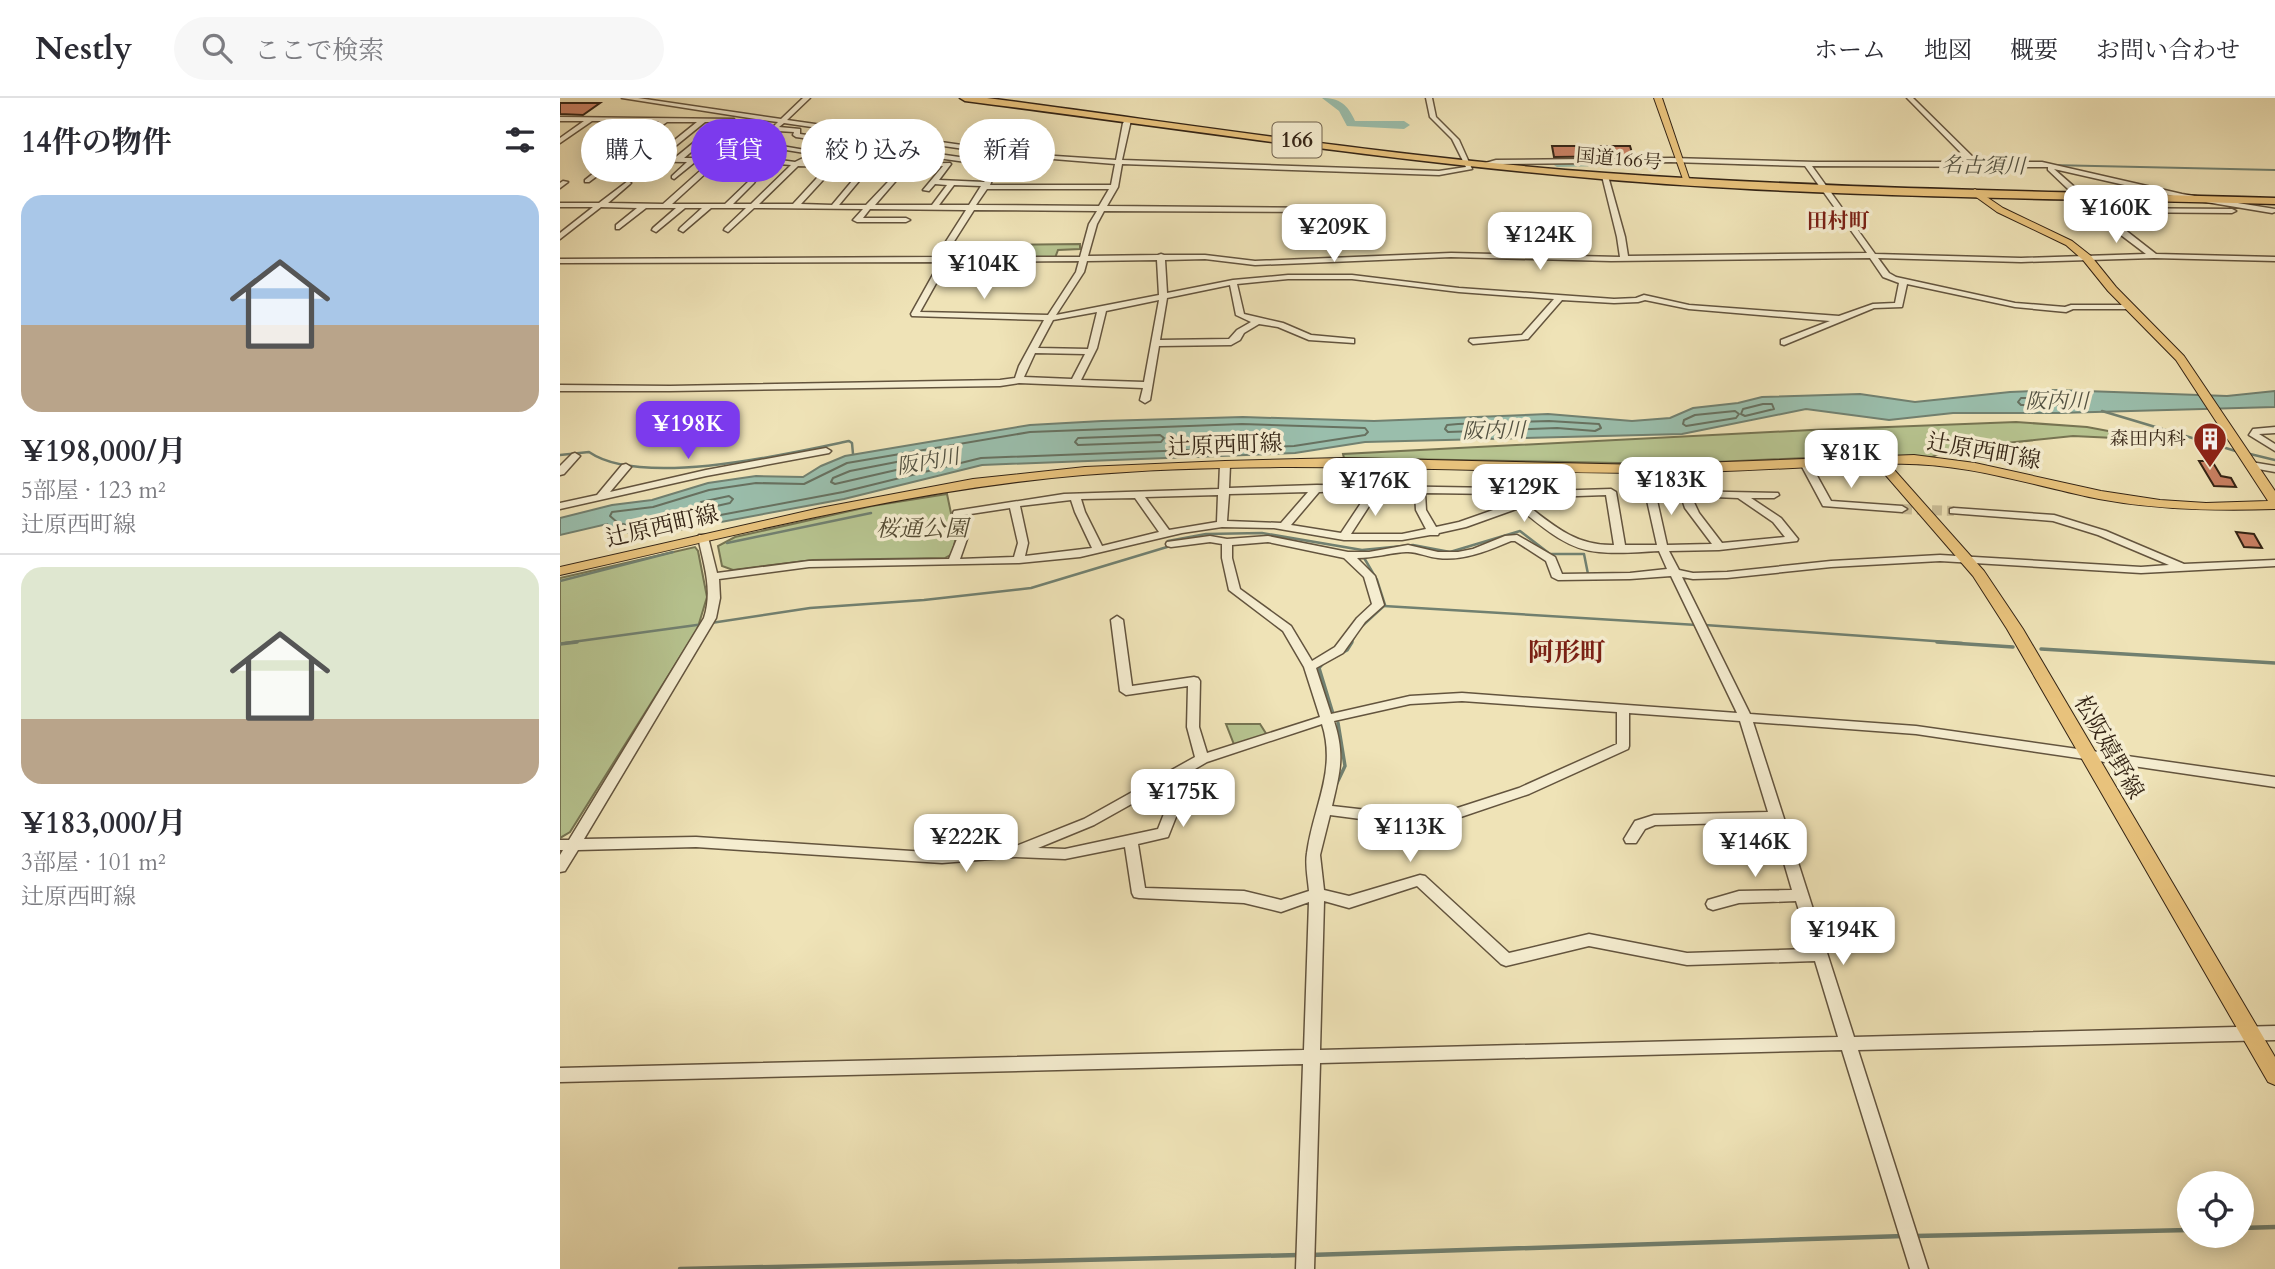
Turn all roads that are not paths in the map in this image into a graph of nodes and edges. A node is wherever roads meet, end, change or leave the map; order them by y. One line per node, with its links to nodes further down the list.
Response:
1 (625, 98): 7 (street)
2 (807, 98): 10 (street)
3 (965, 98): 12 (highway, 国道166号 / 166)
4 (1429, 98): 29 (street)
5 (1658, 98): 25 (main road)
6 (1910, 98): 33 (street)
7 (760, 118): 9 (street)
8 (560, 119): 11 (street)
9 (742, 119)
10 (785, 119)
11 (581, 120)
12 (1128, 120): 29 (highway, 国道166号 / 166); 32 (street)
13 (581, 126): 18 (street)
14 (787, 129): 16 (street)
15 (691, 130): 19 (street)
16 (796, 135): 17 (street); 21 (street)
17 (801, 136)
18 (560, 141)
19 (677, 142)
20 (691, 148): 23 (street)
21 (801, 151)
22 (1055, 158): 32 (street)
23 (678, 159): 24 (street)
24 (691, 159)
25 (1682, 160): 34 (street); 35 (street); 45 (main road)
26 (801, 161): 30 (street)
27 (691, 162): 37 (street)
28 (787, 162): 30 (street)
29 (1466, 162): 32 (street); 34 (highway, 国道166号 / 166)
30 (796, 163): 31 (street); 64 (street)
31 (801, 163)
32 (1118, 163): 49 (street)
33 (1976, 164): 35 (street); 36 (street)
34 (1586, 165): 38 (highway, 国道166号 / 166)
35 (1808, 165): 50 (street)
36 (2046, 166): 53 (street); 55 (street)
37 (677, 174)
38 (1605, 176): 45 (highway, 国道166号 / 166); 85 (street)
39 (692, 182): 60 (street)
40 (752, 182): 63 (street)
41 (817, 182): 65 (street)
42 (855, 182): 66 (street)
43 (891, 182): 67 (street)
44 (933, 182): 47 (street); 51 (street)
45 (1688, 182): 50 (highway, 国道166号 / 166)
46 (628, 183): 58 (street)
47 (953, 183): 48 (street); 68 (street)
48 (987, 183): 49 (street); 69 (street)
49 (1114, 187): 72 (street)
50 (1823, 187): 52 (highway, 国道166号 / 166); 83 (street)
51 (927, 190)
52 (1975, 192): 53 (highway, 国道166号 / 166); 86 (main road)
53 (2077, 194): 55 (highway, 国道166号 / 166); 75 (street)
54 (991, 196): 70 (street)
55 (2196, 198): 73 (highway, 国道166号 / 166)
56 (1053, 199): 71 (street)
57 (560, 205): 58 (street)
58 (601, 205): 59 (street); 81 (street)
59 (645, 205): 60 (street); 77 (street)
60 (667, 205): 61 (street)
61 (684, 205): 62 (street); 78 (street)
62 (710, 205): 63 (street); 79 (street)
63 (728, 205): 64 (street)
64 (754, 205): 65 (street); 80 (street)
65 (796, 205): 66 (street)
66 (835, 205): 67 (street)
67 (871, 205): 68 (street); 76 (street)
68 (936, 206): 69 (street)
69 (972, 207): 70 (street); 87 (street)
70 (984, 207): 71 (street)
71 (1048, 207): 72 (street)
72 (1101, 207): 74 (street); 88 (street)
73 (2274, 208): 75 (street)
74 (1343, 210)
75 (2099, 210): 84 (street)
76 (906, 220)
77 (619, 227)
78 (656, 230)
79 (683, 230)
80 (728, 230)
81 (560, 237)
82 (1161, 256): 88 (street); 91 (street); 95 (street)
83 (1873, 256): 85 (street); 86 (street); 93 (street)
84 (2154, 256): 86 (street); 89 (street)
85 (1624, 257): 91 (street)
86 (2087, 258): 96 (main road)
87 (945, 259): 88 (street); 90 (street); 98 (street)
88 (1084, 259): 98 (street)
89 (2275, 259)
90 (560, 261)
91 (1230, 264)
92 (1233, 282): 94 (street); 95 (street); 100 (street)
93 (1903, 283): 96 (street); 99 (street)
94 (1560, 297): 99 (street); 102 (street)
95 (1163, 299): 97 (street); 104 (street)
96 (2129, 307): 118 (main road)
97 (1102, 309): 98 (street); 106 (street)
98 (1053, 317): 105 (street)
99 (1840, 319): 103 (street)
100 (1258, 321): 101 (street); 104 (street)
101 (1351, 341)
102 (1473, 341)
103 (1784, 342)
104 (1155, 343): 109 (street)
105 (1032, 350): 106 (street); 107 (street)
106 (1090, 352): 108 (street)
107 (1019, 380): 108 (street); 110 (street)
108 (1075, 382): 109 (street)
109 (1147, 385): 111 (street)
110 (560, 388)
111 (1144, 400)
112 (2275, 430): 113 (street)
113 (2275, 448)
114 (826, 451): 131 (street)
115 (575, 456): 123 (street)
116 (1878, 459): 117 (main road, 辻原西町線); 134 (main road, 辻原西町線); 151 (main road, 松阪嬉野線)
117 (1805, 463): 121 (main road, 辻原西町線); 137 (street)
118 (2251, 464): 122 (street); 134 (main road)
119 (1225, 465): 121 (main road, 辻原西町線); 127 (street); 142 (main road, 辻原西町線)
120 (626, 467): 131 (street)
121 (1645, 469): 148 (street)
122 (2275, 469)
123 (560, 472)
124 (1317, 488): 125 (street); 127 (street); 140 (street)
125 (1370, 488): 126 (street); 143 (street)
126 (1420, 489): 133 (street); 141 (street)
127 (1224, 491): 128 (street); 139 (street)
128 (1138, 495): 132 (street); 144 (street)
129 (1740, 495): 130 (street); 146 (street); 146 (street)
130 (1774, 495)
131 (601, 496): 136 (street)
132 (1076, 498): 135 (street); 149 (street)
133 (1519, 503): 141 (street); 147 (street); 147 (street)
134 (2275, 503)
135 (1014, 504): 152 (street); 153 (street)
136 (560, 506)
137 (1902, 509)
138 (1954, 511): 155 (street)
139 (1223, 524): 140 (street); 144 (street)
140 (1283, 527): 143 (street)
141 (1434, 533): 143 (street)
142 (703, 537): 156 (main road, 辻原西町線); 158 (street)
143 (1344, 537)
144 (1168, 539): 145 (street); 149 (street)
145 (1227, 542): 150 (street); 160 (street)
146 (1718, 547): 148 (street)
147 (1620, 549): 148 (street)
148 (1663, 549): 157 (street)
149 (1098, 550): 152 (street)
150 (1358, 555): 157 (street); 160 (street)
151 (1967, 559): 155 (street); 157 (street); 164 (main road, 松阪嬉野線)
152 (1019, 560): 153 (street)
153 (953, 562): 158 (street)
154 (2275, 563): 155 (street)
155 (2184, 567)
156 (560, 571)
157 (1674, 572): 162 (street)
158 (712, 577): 171 (street)
159 (1118, 621): 165 (street)
160 (1310, 667): 163 (street)
161 (1623, 709): 162 (street); 163 (street); 167 (street)
162 (1745, 716): 164 (street); 168 (street)
163 (1325, 719): 165 (street); 167 (street)
164 (2086, 754): 166 (street); 178 (main road, 松阪嬉野線)
165 (1196, 763): 170 (street); 172 (street)
166 (2275, 782)
167 (1325, 810): 174 (street)
168 (1777, 817): 169 (street); 175 (street)
169 (1631, 839)
170 (1131, 841): 172 (street); 174 (street)
171 (567, 844): 172 (street); 173 (street)
172 (1012, 853)
173 (560, 867)
174 (1317, 894): 177 (street); 181 (street)
175 (1802, 895): 176 (street); 177 (street)
176 (1713, 904)
177 (1821, 955): 180 (street)
178 (2250, 1034): 179 (street); 180 (street); 183 (main road, 松阪嬉野線)
179 (2275, 1034)
180 (1846, 1043): 181 (street); 184 (street)
181 (1314, 1057): 182 (street); 185 (street)
182 (560, 1075)
183 (2275, 1076)
184 (1908, 1236): 186 (street)
185 (1305, 1260)
186 (1919, 1269)

